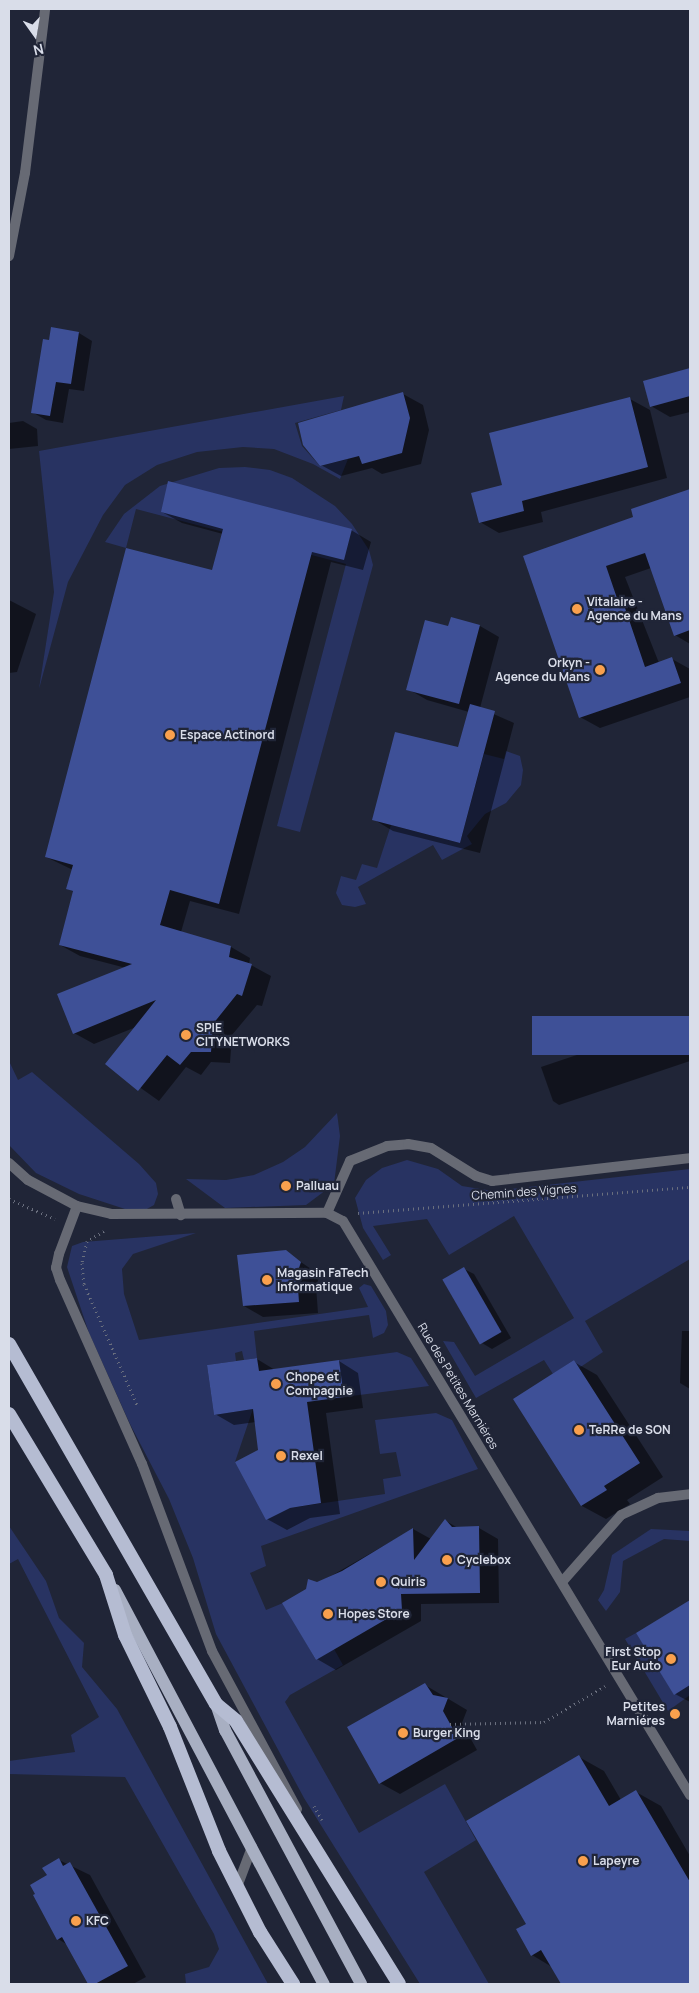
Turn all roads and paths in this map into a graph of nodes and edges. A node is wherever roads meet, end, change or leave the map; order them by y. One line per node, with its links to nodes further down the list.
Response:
1 (45, 9): 2 (street)
2 (9, 256)
3 (690, 1158): 8 (street)
4 (9, 1162): 7 (street)
5 (690, 1187): 9 (path, Chemin des Vignes)
6 (176, 1199): 10 (street)
7 (76, 1206): 10 (street); 25 (street)
8 (328, 1213): 10 (street); 17 (street, Rue des Petites Marniéres)
9 (360, 1213)
10 (181, 1214)
11 (95, 1234): 13 (path)
12 (9, 1344): 19 (highway)
13 (140, 1413)
14 (9, 1414): 16 (highway)
15 (690, 1494): 17 (street)
16 (106, 1575): 24 (main road); 26 (highway)
17 (562, 1582): 18 (street, Rue des Petites Marniéres)
18 (619, 1677): 20 (path); 21 (street, Rue des Petites Marniéres)
19 (216, 1704): 25 (highway); 29 (main road)
20 (450, 1724)
21 (690, 1795)
22 (310, 1798): 23 (path)
23 (324, 1823)
24 (252, 1847): 26 (street); 28 (main road)
25 (320, 1860): 30 (highway)
26 (237, 1887): 27 (highway)
27 (293, 1984)
28 (324, 1984)
29 (361, 1984)
30 (398, 1984)

